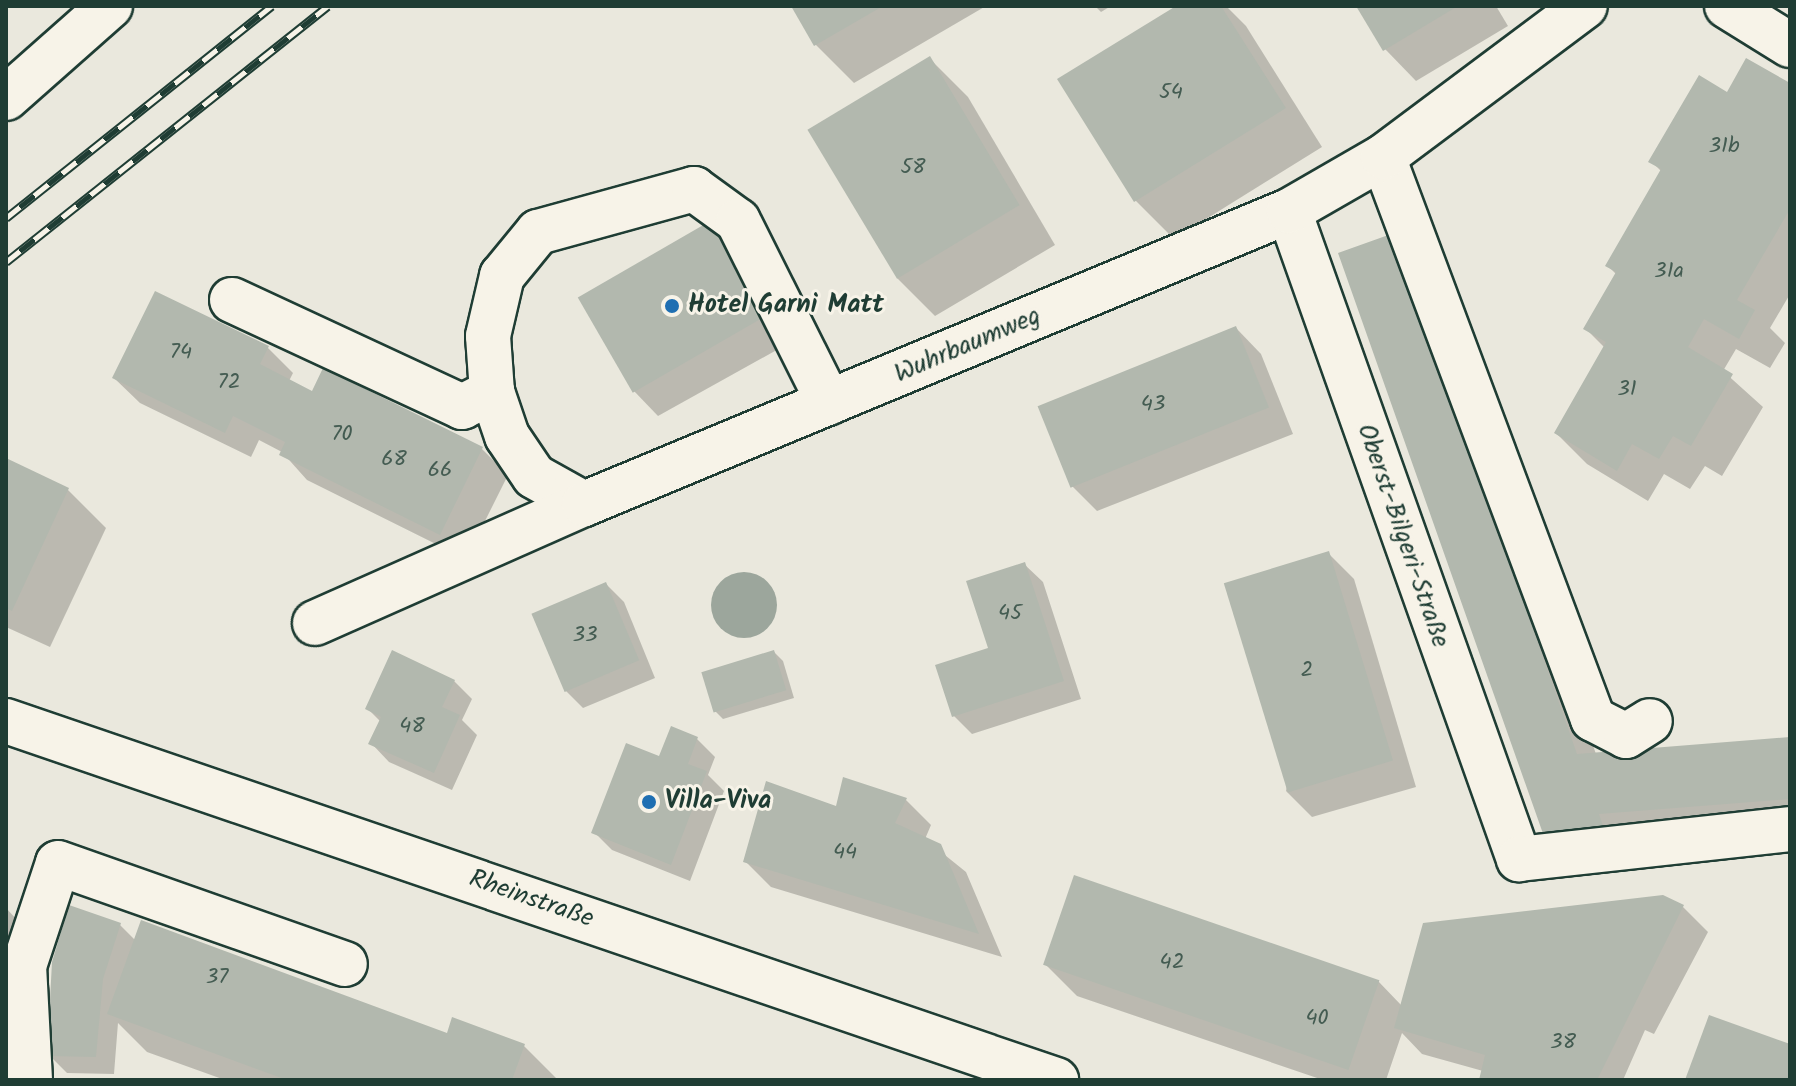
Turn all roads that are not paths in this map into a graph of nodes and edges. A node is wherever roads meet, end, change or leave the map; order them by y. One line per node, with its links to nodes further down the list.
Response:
1 (110, 6): 5 (street)
2 (1585, 6): 6 (street, Wuhrbaumweg)
3 (1727, 6): 4 (street)
4 (1790, 45)
5 (6, 98)
6 (1383, 157): 7 (street, Wuhrbaumweg); 14 (street)
7 (1289, 211): 10 (street, Wuhrbaumweg); 15 (street, Oberst-Bilgeri-Straße)
8 (232, 300): 9 (street)
9 (492, 392): 10 (street); 11 (street)
10 (829, 403): 11 (street, Wuhrbaumweg)
11 (584, 504): 12 (street, Wuhrbaumweg)
12 (315, 623)
13 (6, 721): 18 (street, Rheinstraße)
14 (1650, 721)
15 (1790, 829)
16 (345, 964): 17 (street)
17 (30, 1080)
18 (1056, 1080)

